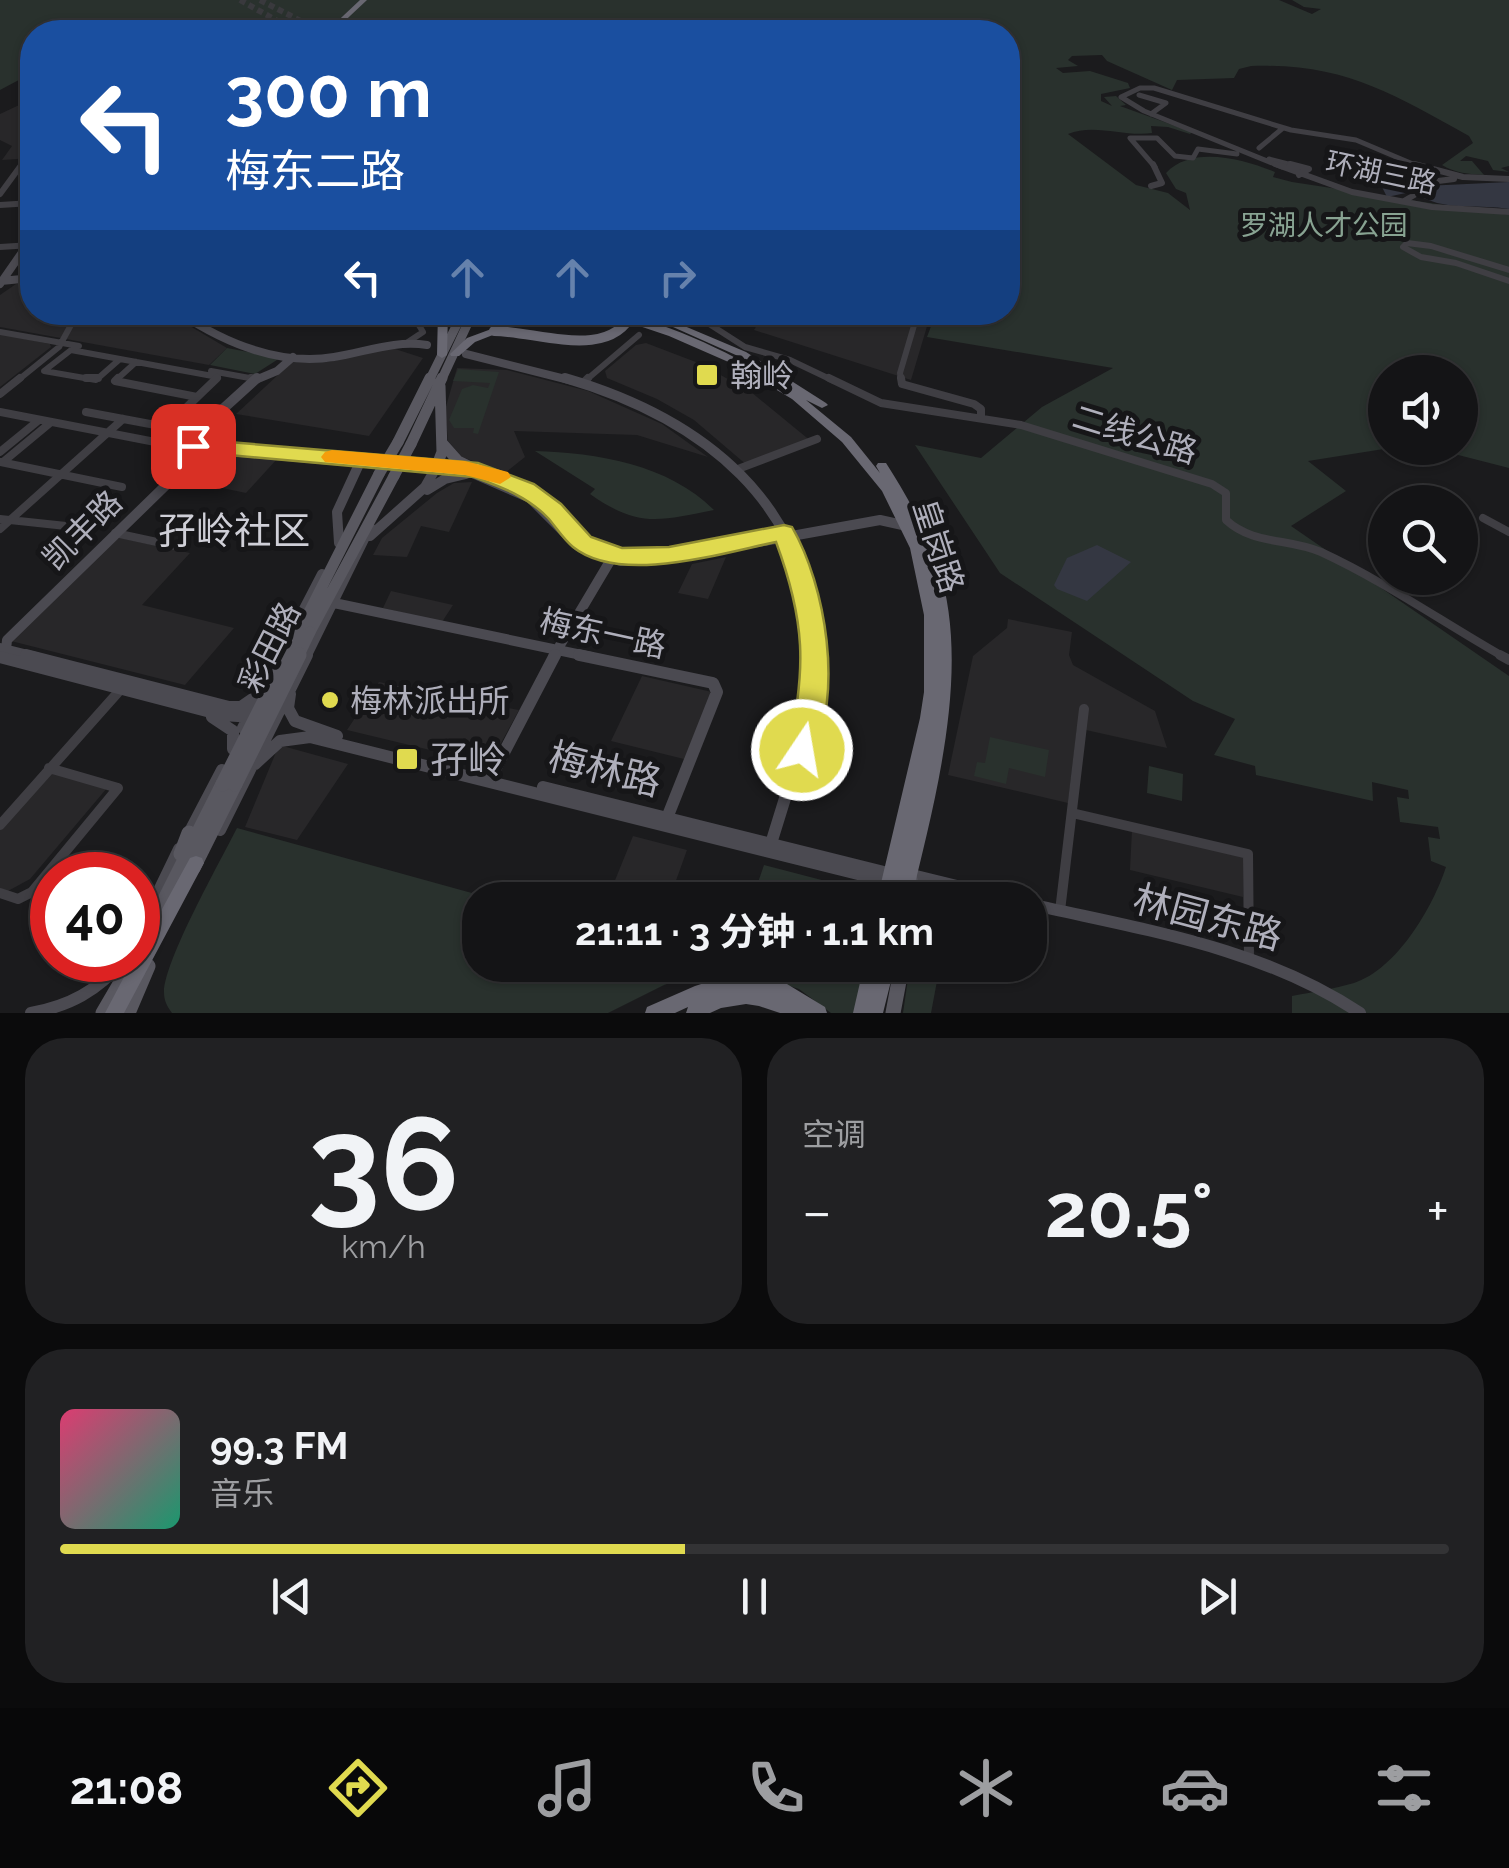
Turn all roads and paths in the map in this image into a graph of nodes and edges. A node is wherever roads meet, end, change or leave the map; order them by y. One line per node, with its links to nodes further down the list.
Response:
1 (367, 0): 2 (highway)
2 (346, 20)
3 (1140, 95): 4 (street)
4 (1151, 114): 5 (street); 6 (street)
5 (1283, 128): 7 (street); 14 (street)
6 (1222, 143): 8 (street); 9 (street)
7 (1258, 148)
8 (1249, 155): 11 (street, 环湖三路); 16 (street)
9 (1295, 164): 10 (street); 11 (street)
10 (1308, 169): 13 (street); 19 (street)
11 (1287, 170): 13 (street, 环湖三路)
12 (20, 171): 17 (street)
13 (1299, 174): 19 (street, 环湖三路)
14 (1496, 177): 15 (street); 18 (street)
15 (1509, 179)
16 (1151, 186)
17 (0, 194)
18 (1414, 198): 19 (street); 20 (street)
19 (1398, 201): 20 (street, 环湖三路)
20 (1419, 205): 21 (street, 环湖三路)
21 (1509, 212)
22 (20, 259): 25 (street)
23 (1509, 270): 24 (street)
24 (1509, 281)
25 (3, 283)
26 (72, 325): 42 (street)
27 (201, 325): 48 (street)
28 (419, 325): 41 (street)
29 (443, 325): 47 (highway)
30 (457, 325): 47 (main road, 彩田路)
31 (469, 325): 45 (main road, 彩田路)
32 (618, 325): 46 (highway, bridge)
33 (628, 325): 45 (highway, bridge)
34 (646, 325): 46 (highway, 皇岗路)
35 (668, 325): 44 (highway, 皇岗路)
36 (687, 325): 44 (highway)
37 (708, 325): 46 (street)
38 (914, 325): 58 (street)
39 (0, 332): 42 (street)
40 (639, 334): 52 (street)
41 (408, 342): 43 (street); 48 (street)
42 (63, 343): 51 (street); 54 (street)
43 (426, 345)
44 (728, 347): 46 (highway, 皇岗路)
45 (460, 354): 52 (street); 53 (main road, 彩田路)
46 (740, 354): 58 (street); 77 (highway, 皇岗路); 118 (highway, 皇岗路)
47 (442, 355): 64 (main road, 彩田路)
48 (292, 356): 51 (street)
49 (120, 359): 49 (street); 50 (street)
50 (136, 362): 55 (street); 55 (street)
51 (256, 379): 66 (street)
52 (584, 382): 72 (street)
53 (440, 383): 64 (main road, 彩田路); 65 (main road)
54 (0, 394)
55 (197, 397): 59 (street)
56 (0, 412): 60 (street)
57 (86, 412): 59 (street)
58 (981, 418): 96 (street, 二线公路)
59 (123, 419): 62 (street)
60 (40, 420): 61 (street); 68 (street)
61 (51, 422): 62 (street); 70 (street)
62 (107, 433): 66 (street); 74 (street)
63 (817, 439): 72 (street)
64 (404, 443): 75 (main road, 彩田路, bridge); 79 (main road, 彩田路, bridge)
65 (442, 443): 71 (main road); 73 (main road)
66 (181, 447): 67 (street); 69 (street)
67 (202, 450): 69 (street); 85 (street, 凯丰路)
68 (0, 452)
69 (361, 461): 71 (street); 89 (street)
70 (1, 463): 74 (street)
71 (436, 467): 73 (street); 78 (street)
72 (738, 468): 87 (street)
73 (481, 473): 78 (street); 91 (street)
74 (61, 474): 76 (street); 81 (street)
75 (377, 478): 89 (street); 93 (main road, 彩田路)
76 (122, 487)
77 (894, 500): 82 (highway, 皇岗路); 87 (street)
78 (410, 501): 88 (street)
79 (376, 509): 88 (street); 93 (main road, 彩田路)
80 (1484, 518): 86 (street)
81 (4, 520): 83 (street); 84 (street)
82 (908, 526): 87 (street); 118 (highway, 皇岗路)
83 (84, 528)
84 (0, 529)
85 (115, 532): 90 (street); 94 (street, 凯丰路)
86 (1509, 532)
87 (785, 535): 91 (street); 116 (street)
88 (366, 541): 92 (street)
89 (338, 543): 98 (street)
90 (180, 546)
91 (612, 557): 95 (street)
92 (334, 603): 95 (street, 梅东一路); 99 (street)
93 (304, 632): 111 (main road, 彩田路, bridge)
94 (2, 652): 97 (street); 98 (street)
95 (556, 652): 110 (street); 113 (street, 梅东一路)
96 (1509, 660)
97 (121, 689): 100 (street); 109 (street)
98 (261, 691): 103 (street)
99 (290, 694): 102 (street); 104 (street)
100 (183, 705): 103 (street); 107 (street)
101 (1084, 709): 112 (street)
102 (280, 714): 103 (street); 106 (street)
103 (248, 718): 105 (street)
104 (307, 731): 108 (street); 110 (street, 梅林路)
105 (240, 734): 106 (street); 107 (street)
106 (269, 734): 108 (street)
107 (233, 749): 115 (street)
108 (255, 764): 125 (street)
109 (49, 768): 114 (street); 119 (street)
110 (490, 778): 113 (street, 梅林路)
111 (229, 784): 117 (main road, 彩田路); 121 (main road, 彩田路)
112 (1072, 813): 123 (street); 127 (street)
113 (666, 820): 116 (street, 梅林路)
114 (0, 826)
115 (189, 833): 120 (main road)
116 (770, 847): 118 (street, 梅林路)
117 (196, 863): 124 (highway); 125 (main road, 彩田路)
118 (894, 882)
119 (0, 893)
120 (160, 896)
121 (160, 904)
122 (1047, 908): 123 (street, 林园东路)
123 (1060, 911): 127 (street, 林园东路)
124 (160, 922)
125 (169, 922): 126 (main road, 彩田路)
126 (160, 933)
127 (1249, 958): 148 (street, 林园东路)
128 (107, 982): 138 (street)
129 (123, 982): 139 (main road, 彩田路)
130 (127, 982): 140 (highway)
131 (132, 982): 141 (main road, 彩田路)
132 (733, 982): 136 (highway)
133 (869, 982): 145 (highway)
134 (882, 982): 146 (highway)
135 (899, 982): 147 (main road)
136 (717, 987): 137 (highway); 142 (highway)
137 (795, 1004): 143 (highway); 144 (highway)
138 (31, 1013)
139 (103, 1013)
140 (114, 1013)
141 (128, 1013)
142 (654, 1013)
143 (695, 1013)
144 (818, 1013)
145 (862, 1013)
146 (874, 1013)
147 (893, 1013)
148 (1360, 1013)

